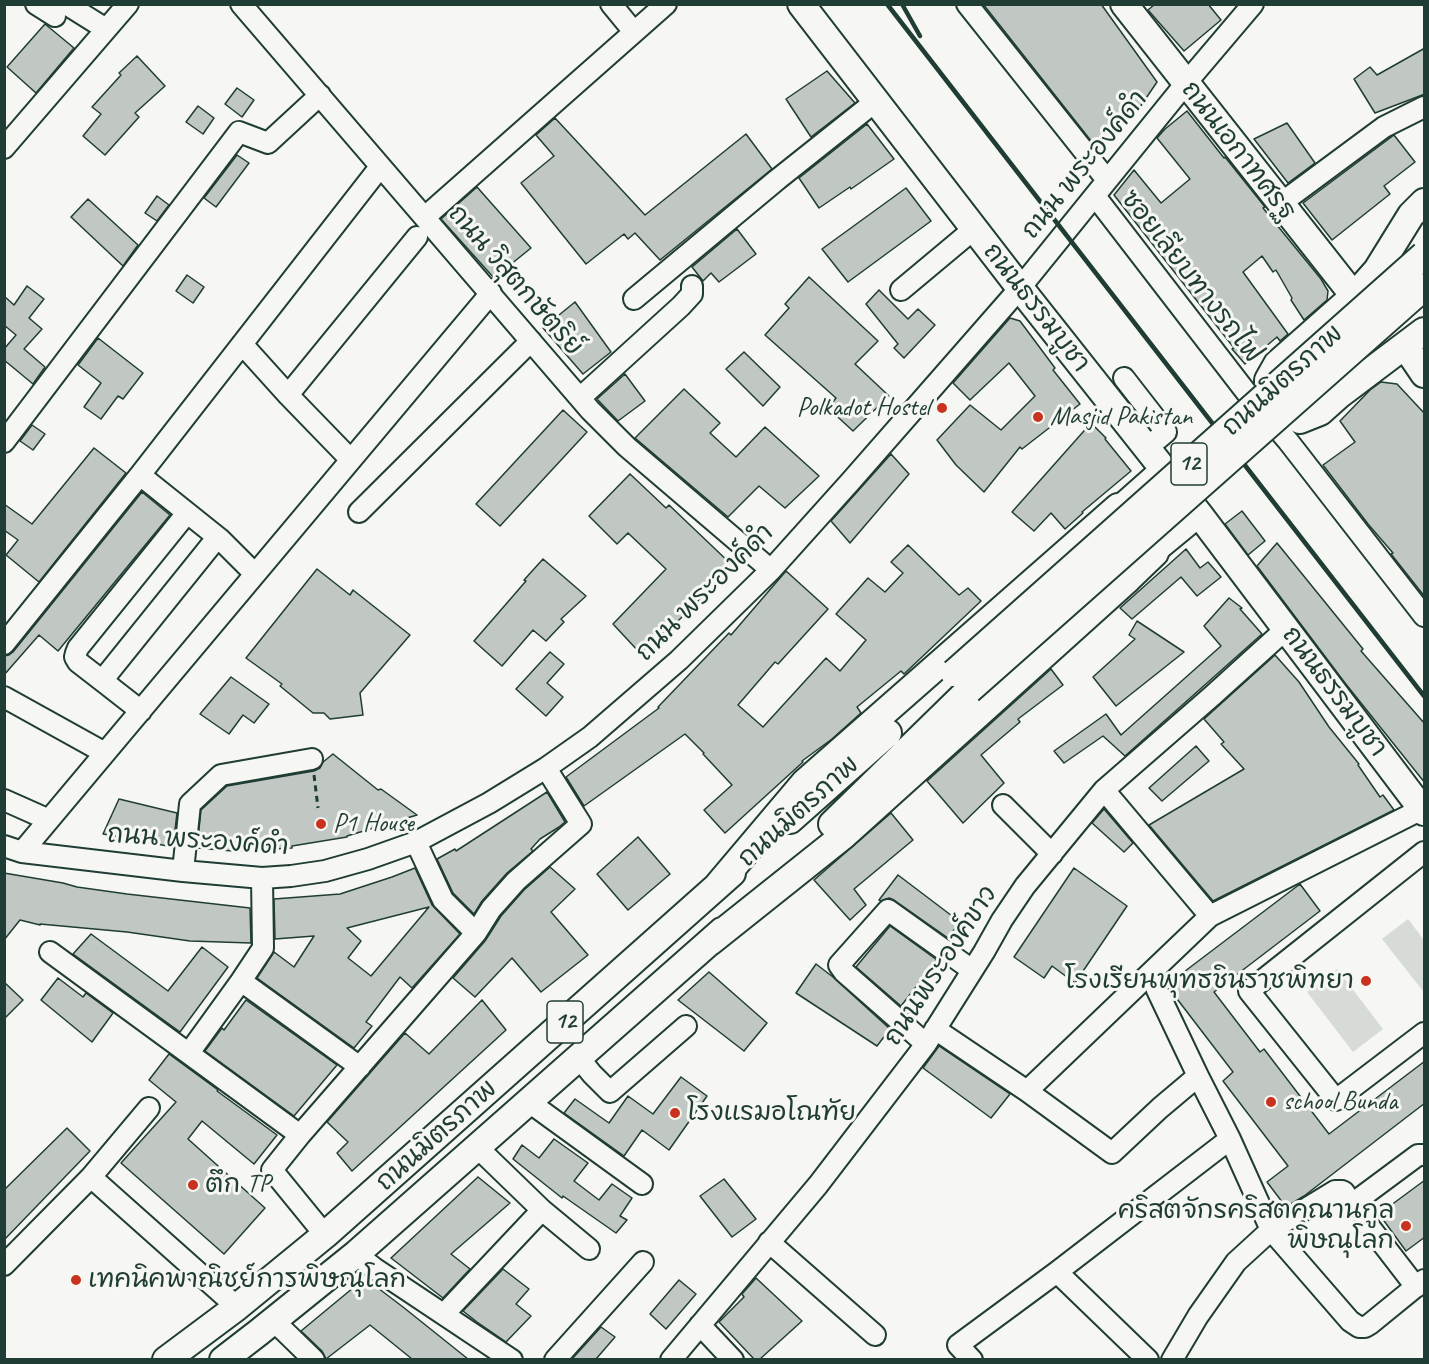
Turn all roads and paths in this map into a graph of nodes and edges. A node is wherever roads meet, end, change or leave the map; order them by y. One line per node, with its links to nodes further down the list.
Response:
1 (36, 4): 10 (street)
2 (128, 4): 11 (street)
3 (241, 4): 14 (street, ถนน วิสุตกษัตริย์)
4 (610, 4): 12 (street)
5 (666, 4): 12 (street)
6 (801, 4): 15 (main road, ถนนธรรมบูชา)
7 (967, 4): 19 (street)
8 (1253, 4): 13 (street, ถนน พระองค์ดำ)
9 (1129, 6): 13 (main road, ถนนเอกาทศรฐ)
10 (60, 10): 11 (street)
11 (106, 29): 17 (street)
12 (634, 32): 23 (street)
13 (1186, 83): 19 (street, ถนน พระองค์ดำ); 22 (main road, ถนนเอกาทศรฐ)
14 (320, 95): 18 (street, ถนน วิสุตกษัตริย์); 41 (street)
15 (876, 101): 24 (main road, ถนนธรรมบูชา); 33 (street)
16 (1425, 107): 22 (street)
17 (4, 148)
18 (380, 167): 23 (street, ถนน วิสุตกษัตริย์); 36 (street)
19 (1107, 180): 20 (street, ถนน พระองค์ดำ)
20 (1095, 196): 29 (street, ถนน พระองค์ดำ); 53 (street, ซอยเลียบทางรถไฟ)
21 (1425, 202): 32 (main road)
22 (1280, 204): 32 (main road, ถนนเอกาทศรฐ)
23 (425, 217): 31 (street, ถนน วิสุตกษัตริย์)
24 (974, 229): 29 (main road, ถนนธรรมบูชา); 30 (street)
25 (417, 237): 39 (street)
26 (1425, 255): 56 (main road, ถนนมิตรภาพ / 12, bridge)
27 (692, 286): 40 (street)
28 (1425, 287): 56 (main road, ถนนมิตรภาพ / 12, bridge)
29 (1020, 288): 42 (main road, ถนนธรรมบูชา); 51 (street, ถนน พระองค์ดำ)
30 (901, 290)
31 (491, 294): 35 (street, ถนน วิสุตกษัตริย์); 43 (street)
32 (1354, 296): 34 (main road)
33 (634, 298)
34 (1415, 338): 37 (main road)
35 (531, 340): 40 (street, ถนน วิสุตกษัตริย์); 46 (street)
36 (242, 344): 39 (street); 44 (street)
37 (1425, 374)
38 (1124, 378): 42 (street)
39 (288, 395): 43 (street)
40 (580, 398): 51 (street, ถนน วิสุตกษัตริย์)
41 (4, 442)
42 (1155, 458): 45 (street); 48 (main road, ถนนธรรมบูชา)
43 (351, 460): 52 (street)
44 (140, 475): 47 (street); 55 (street)
45 (1118, 507): 50 (main road); 75 (main road)
46 (359, 512)
47 (187, 513): 49 (street); 57 (street)
48 (1199, 514): 50 (street); 54 (main road, ถนนธรรมบูชา)
49 (220, 539): 52 (street); 57 (street)
50 (1155, 553): 78 (main road)
51 (771, 570): 62 (street, ถนน พระองค์ดำ)
52 (255, 574): 59 (street)
53 (1425, 616)
54 (1286, 629): 63 (street, ถนนพระองค์ขาว); 67 (main road, ถนนธรรมบูชา)
55 (4, 644)
56 (962, 681): 75 (main road, ถนนมิตรภาพ / 12); 78 (main road, ถนนมิตรภาพ / 12)
57 (109, 686): 59 (street)
58 (4, 697): 60 (street)
59 (141, 711): 60 (street)
60 (105, 753): 68 (street)
61 (312, 759): 66 (path); 73 (street)
62 (546, 768): 69 (street, ถนน พระองค์ดำ); 77 (street)
63 (1104, 790): 71 (street, ถนนพระองค์ขาว); 76 (street)
64 (4, 800): 68 (street)
65 (1003, 805): 71 (street)
66 (318, 808)
67 (1424, 811): 76 (street)
68 (49, 820): 70 (street)
69 (416, 842): 74 (street, ถนน พระองค์ดำ); 77 (street)
70 (13, 849): 73 (street, ถนน พระองค์ดำ)
71 (1052, 854): 80 (street, ถนนพระองค์ขาว)
72 (1421, 862): 84 (street)
73 (183, 871): 74 (street, ถนน พระองค์ดำ)
74 (262, 878): 82 (street)
75 (718, 885): 102 (main road, ถนนมิตรภาพ / 12)
76 (1210, 916): 81 (street)
77 (476, 933): 88 (street)
78 (710, 942): 87 (main road, ถนนมิตรภาพ / 12)
79 (50, 952): 86 (street)
80 (972, 970): 85 (street, ถนนพระองค์ขาว); 85 (street)
81 (1152, 972): 89 (street); 90 (street)
82 (242, 981): 86 (street); 88 (street)
83 (686, 1026): 87 (street)
84 (1425, 1033)
85 (931, 1037): 90 (street); 103 (street, ถนนพระองค์ขาว)
86 (189, 1053): 93 (street)
87 (579, 1058): 91 (main road, ถนนมิตรภาพ / 12)
88 (360, 1067): 93 (street)
89 (1198, 1076): 90 (street); 94 (street)
90 (1027, 1091)
91 (529, 1102): 95 (main road, ถนนมิตรภาพ / 12); 98 (street)
92 (149, 1108): 97 (street)
93 (300, 1135): 102 (street)
94 (1230, 1139): 101 (street); 108 (street)
95 (477, 1148): 100 (street); 105 (main road, ถนนมิตรภาพ / 12)
96 (1425, 1155): 99 (street)
97 (91, 1177): 107 (street); 110 (street)
98 (642, 1184)
99 (1352, 1204): 101 (street); 109 (street)
100 (542, 1210): 104 (street); 111 (street)
101 (1271, 1230): 109 (street); 124 (street)
102 (325, 1235): 110 (main road, ถนนมิตรภาพ / 12)
103 (769, 1242): 113 (street, ถนนพระองค์ขาว); 114 (street)
104 (589, 1249)
105 (356, 1254): 111 (street); 112 (main road, ถนนมิตรภาพ / 12)
106 (643, 1262): 119 (street)
107 (4, 1265)
108 (1057, 1272): 122 (street); 123 (street)
109 (1420, 1283)
110 (237, 1307): 115 (main road, ถนนมิตรภาพ / 12)
111 (444, 1314): 118 (street)
112 (274, 1321): 116 (main road, ถนนมิตรภาพ / 12); 117 (street)
113 (700, 1325): 120 (street, ถนนพระองค์ขาว); 121 (street)
114 (874, 1335)
115 (166, 1359)
116 (223, 1359)
117 (314, 1359)
118 (512, 1359)
119 (555, 1359)
120 (671, 1359)
121 (733, 1359)
122 (972, 1359)
123 (1148, 1359)
124 (1172, 1359)

